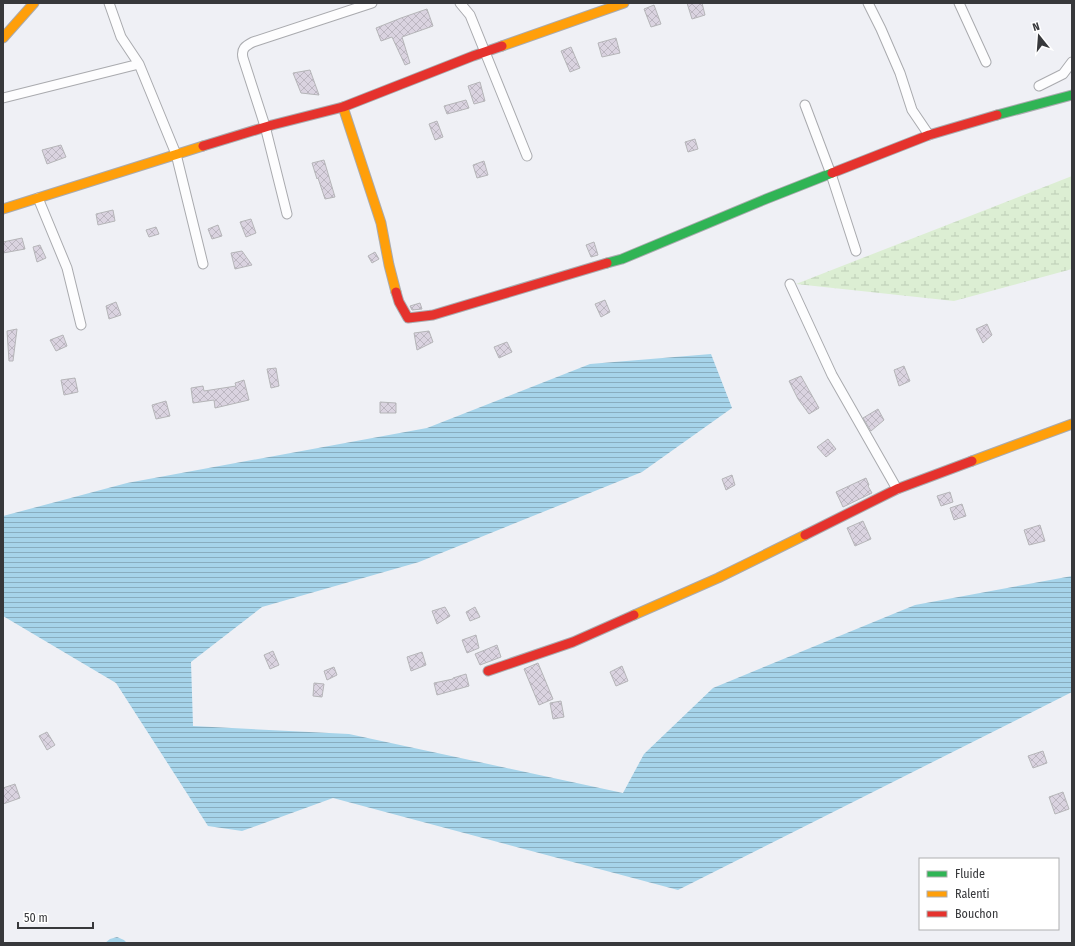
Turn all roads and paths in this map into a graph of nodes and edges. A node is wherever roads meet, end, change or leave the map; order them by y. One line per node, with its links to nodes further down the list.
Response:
1 (34, 3): 8 (street)
2 (109, 3): 12 (street)
3 (372, 3): 18 (street)
4 (460, 3): 9 (street)
5 (624, 3): 9 (street)
6 (868, 3): 19 (street)
7 (959, 3): 10 (street)
8 (3, 38)
9 (485, 52): 17 (street); 21 (street)
10 (986, 62)
11 (1072, 62): 13 (street)
12 (138, 64): 15 (street); 20 (street)
13 (1039, 86)
14 (1072, 95): 19 (street)
15 (3, 98)
16 (805, 105): 22 (street)
17 (343, 107): 18 (street); 22 (street)
18 (265, 126): 20 (street); 25 (street)
19 (929, 135): 22 (street)
20 (176, 154): 23 (street); 27 (street)
21 (527, 156)
22 (831, 174): 26 (street)
23 (38, 198): 24 (street); 29 (street)
24 (3, 209)
25 (287, 214)
26 (856, 251)
27 (203, 264)
28 (790, 284): 31 (street)
29 (81, 325)
30 (1072, 424): 31 (street)
31 (897, 489): 32 (street)
32 (488, 671)

